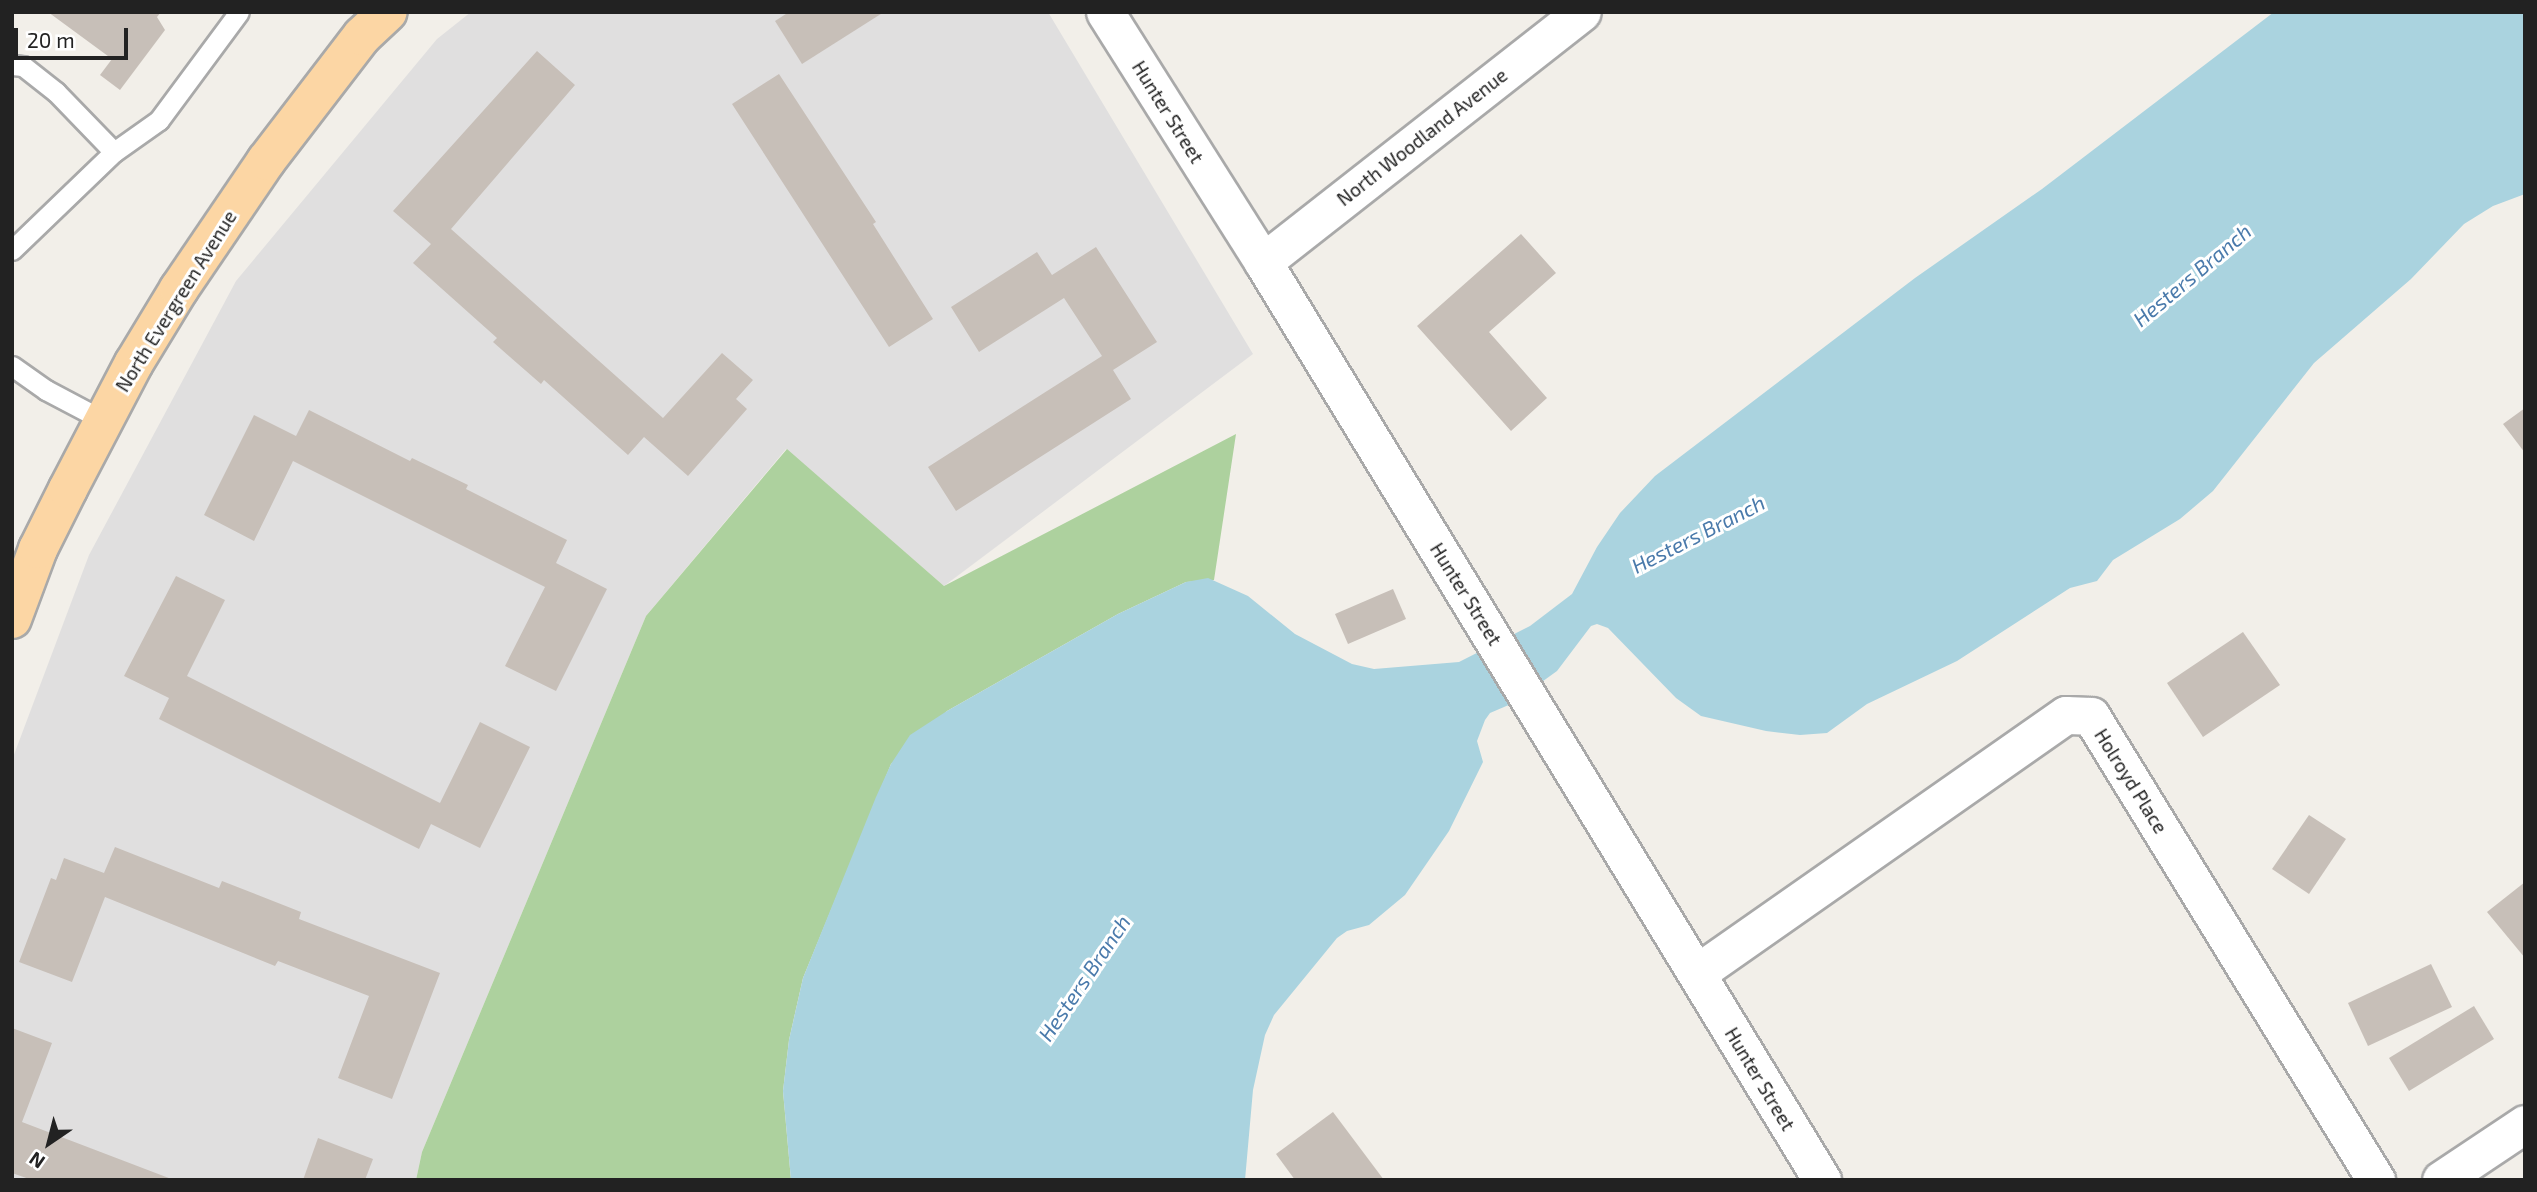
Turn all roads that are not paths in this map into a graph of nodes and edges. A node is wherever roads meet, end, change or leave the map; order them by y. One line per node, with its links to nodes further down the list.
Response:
1 (239, 12): 6 (lane)
2 (388, 12): 10 (main road, North Evergreen Avenue)
3 (1105, 12): 8 (street, Hunter Street)
4 (1582, 12): 8 (street, North Woodland Avenue)
5 (12, 65): 6 (lane)
6 (114, 152): 7 (lane)
7 (12, 250)
8 (1263, 262): 12 (street, Hunter Street)
9 (12, 366): 10 (lane)
10 (103, 421): 11 (main road, North Evergreen Avenue)
11 (12, 620)
12 (1697, 974): 14 (street, Hunter Street); 15 (street, Holroyd Place)
13 (2525, 1124): 16 (street)
14 (1822, 1180)
15 (2376, 1180)
16 (2441, 1180)

